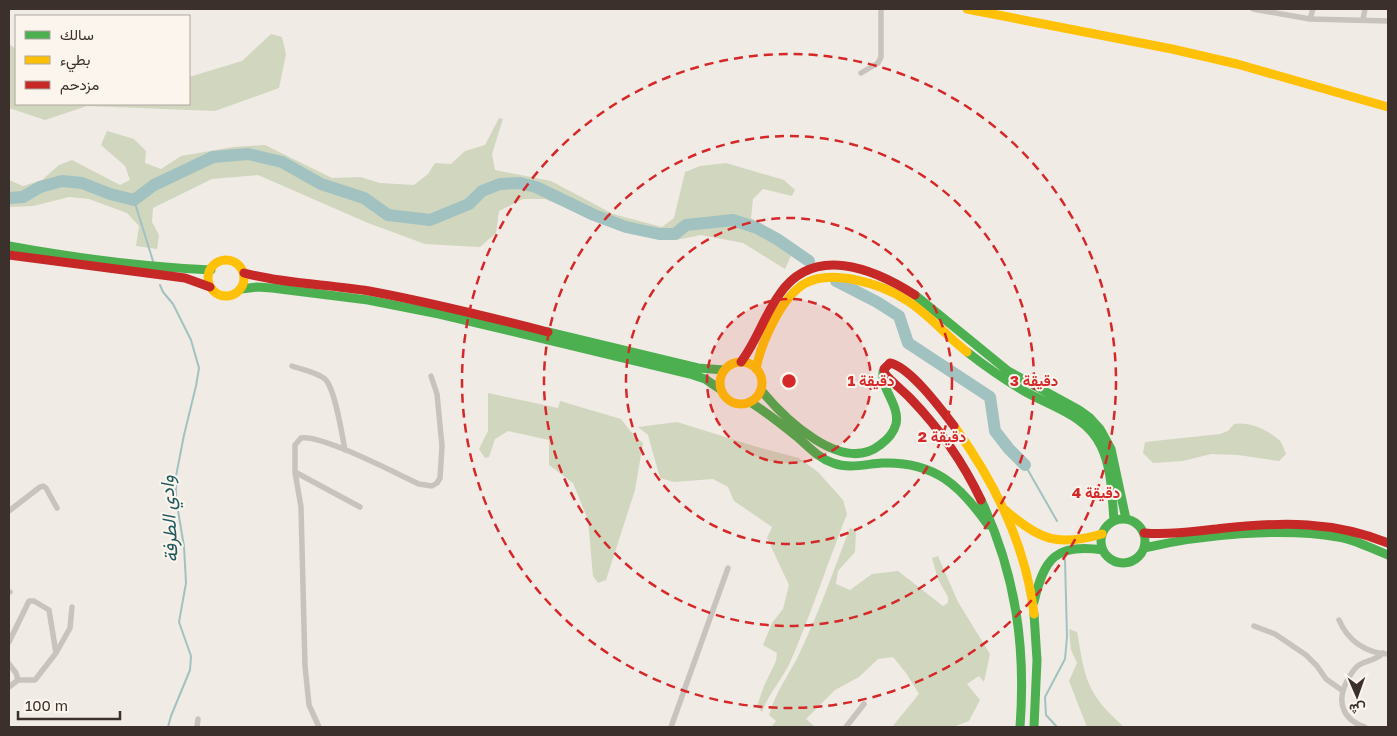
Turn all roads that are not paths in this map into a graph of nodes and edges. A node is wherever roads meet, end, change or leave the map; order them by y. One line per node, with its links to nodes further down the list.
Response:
1 (880, 9): 9 (street)
2 (966, 9): 10 (main road)
3 (1257, 9): 6 (street)
4 (1313, 9): 6 (street)
5 (1365, 9): 7 (street)
6 (1310, 19): 7 (street)
7 (1363, 19): 8 (street)
8 (1388, 20)
9 (861, 73)
10 (1388, 106)
11 (9, 246): 13 (main road)
12 (9, 255): 15 (main road)
13 (211, 270): 14 (main road); 15 (main road)
14 (244, 273): 16 (main road); 20 (main road)
15 (210, 287): 16 (main road)
16 (241, 289): 23 (main road)
17 (741, 362): 19 (main road); 20 (main road); 32 (main road)
18 (292, 366): 26 (street)
19 (756, 369): 24 (main road); 33 (main road)
20 (724, 370): 23 (main road)
21 (884, 372): 24 (main road); 30 (main road); 36 (main road)
22 (431, 376): 26 (street)
23 (720, 389): 25 (main road)
24 (761, 390): 25 (main road)
25 (750, 402): 36 (main road)
26 (345, 450): 27 (street)
27 (295, 472): 28 (street); 56 (street)
28 (360, 507)
29 (57, 508): 31 (street)
30 (1003, 508): 35 (main road); 43 (main road)
31 (9, 510)
32 (1126, 519): 33 (main road); 34 (main road)
33 (1114, 521): 35 (main road)
34 (1144, 533): 37 (main road); 38 (main road)
35 (1102, 534): 39 (main road)
36 (1000, 542): 59 (main road)
37 (1388, 543)
38 (1144, 548): 39 (main road); 40 (main road)
39 (1103, 550): 43 (main road)
40 (1388, 555)
41 (728, 568): 57 (street)
42 (72, 607): 47 (street)
43 (1033, 608): 60 (main road)
44 (1339, 620): 48 (street)
45 (1254, 626): 52 (street)
46 (9, 642): 47 (street)
47 (56, 653): 50 (street)
48 (1386, 654): 52 (street)
49 (9, 664): 50 (street)
50 (18, 680): 51 (street)
51 (9, 687)
52 (1342, 691): 61 (street)
53 (864, 704): 58 (street)
54 (198, 719): 55 (street)
55 (197, 727)
56 (319, 727)
57 (672, 727)
58 (846, 727)
59 (1020, 727)
60 (1034, 727)
61 (1365, 727)

